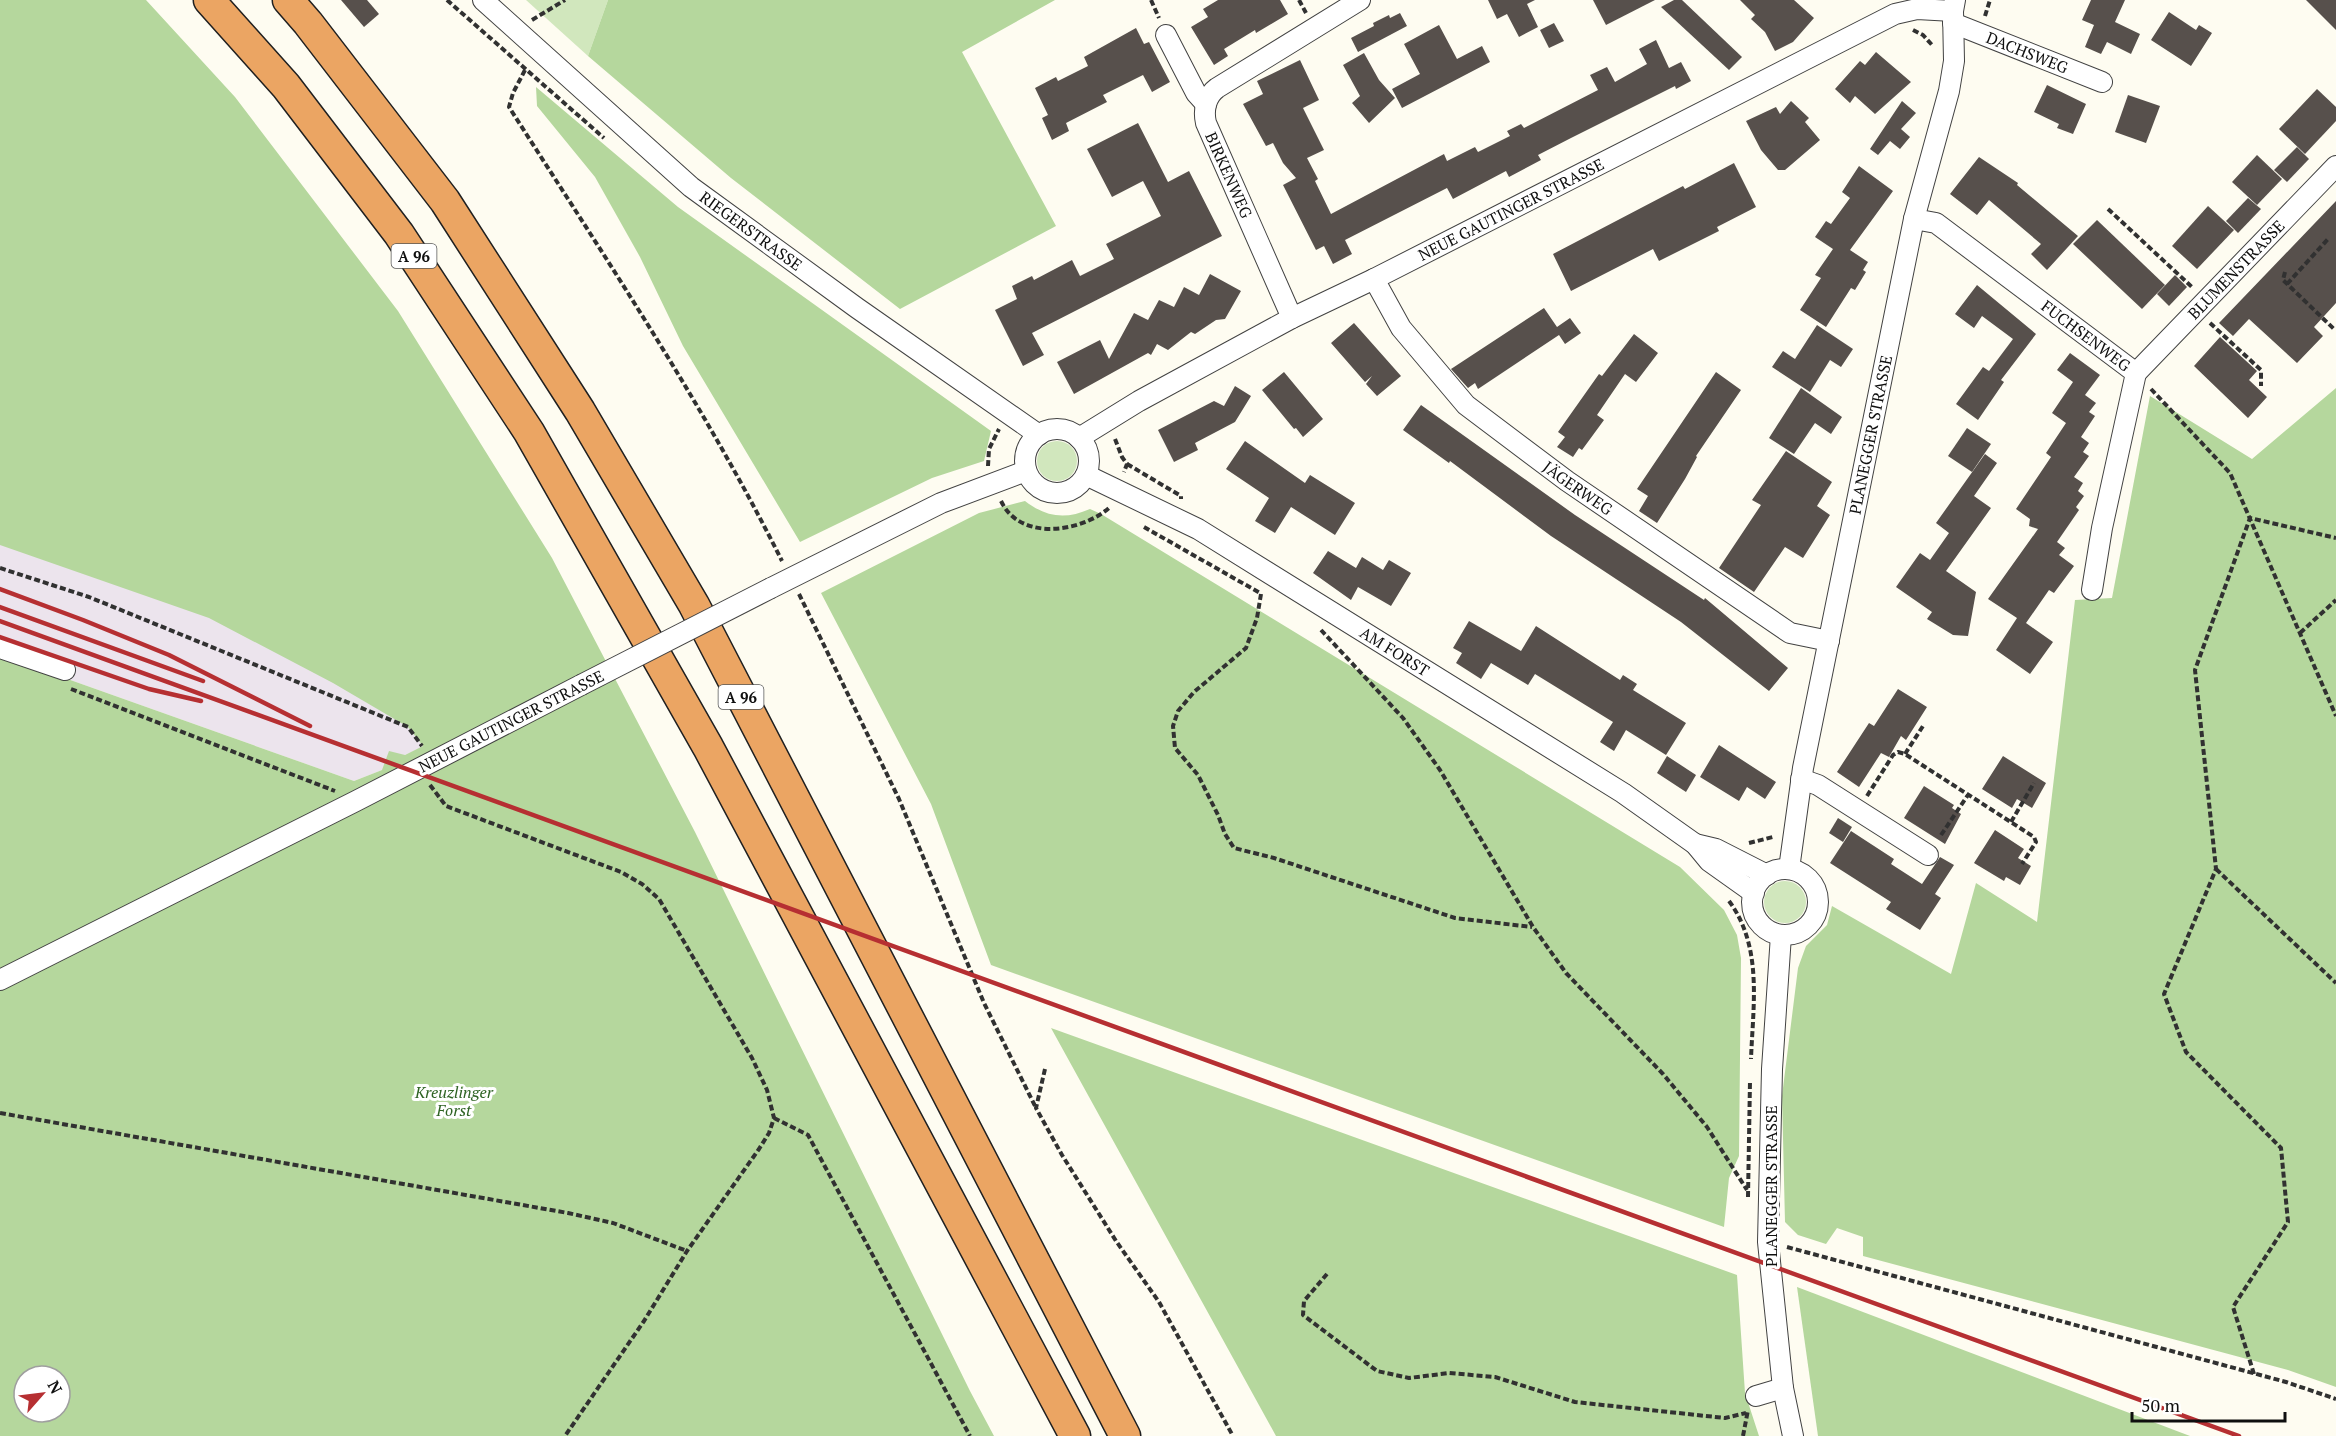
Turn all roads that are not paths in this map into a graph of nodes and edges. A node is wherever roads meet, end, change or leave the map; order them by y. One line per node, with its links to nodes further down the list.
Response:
1 (209, 0): 32 (highway, A 96)
2 (288, 0): 33 (highway, A 96)
3 (483, 0): 14 (street, RIEGERSTRASSE)
4 (1360, 0): 8 (street)
5 (1953, 11): 7 (street, DACHSWEG); 10 (street, PLANEGGER STRASSE); 11 (street, NEUE GAUTINGER STRASSE)
6 (1166, 35): 8 (street)
7 (2102, 82)
8 (1206, 104): 12 (street, BIRKENWEG)
9 (2336, 166): 13 (street, BLUMENSTRASSE)
10 (1914, 219): 13 (street, FUCHSENWEG); 19 (street, PLANEGGER STRASSE)
11 (1374, 279): 12 (street, NEUE GAUTINGER STRASSE); 19 (street, JÄGERWEG)
12 (1292, 318): 15 (street, NEUE GAUTINGER STRASSE)
13 (2136, 373): 18 (street, FUCHSENWEG)
14 (1039, 435): 15 (street); 16 (street)
15 (1079, 438): 17 (street)
16 (1026, 471): 17 (street); 29 (street, NEUE GAUTINGER STRASSE, bridge)
17 (1086, 475): 23 (street, AM FORST)
18 (2092, 590)
19 (1828, 641): 22 (street, PLANEGGER STRASSE)
20 (0, 648): 21 (street)
21 (66, 679)
22 (1801, 779): 24 (street); 25 (street, PLANEGGER STRASSE)
23 (1695, 844): 26 (street, AM FORST); 27 (street, AM FORST)
24 (1928, 855)
25 (1789, 869): 26 (street); 28 (street)
26 (1767, 875): 27 (street)
27 (1754, 893): 28 (street)
28 (1781, 935): 30 (street, PLANEGGER STRASSE)
29 (0, 980)
30 (1783, 1388): 31 (street); 34 (street, PLANEGGER STRASSE)
31 (1756, 1396)
32 (1075, 1436)
33 (1125, 1436)
34 (1793, 1436)

